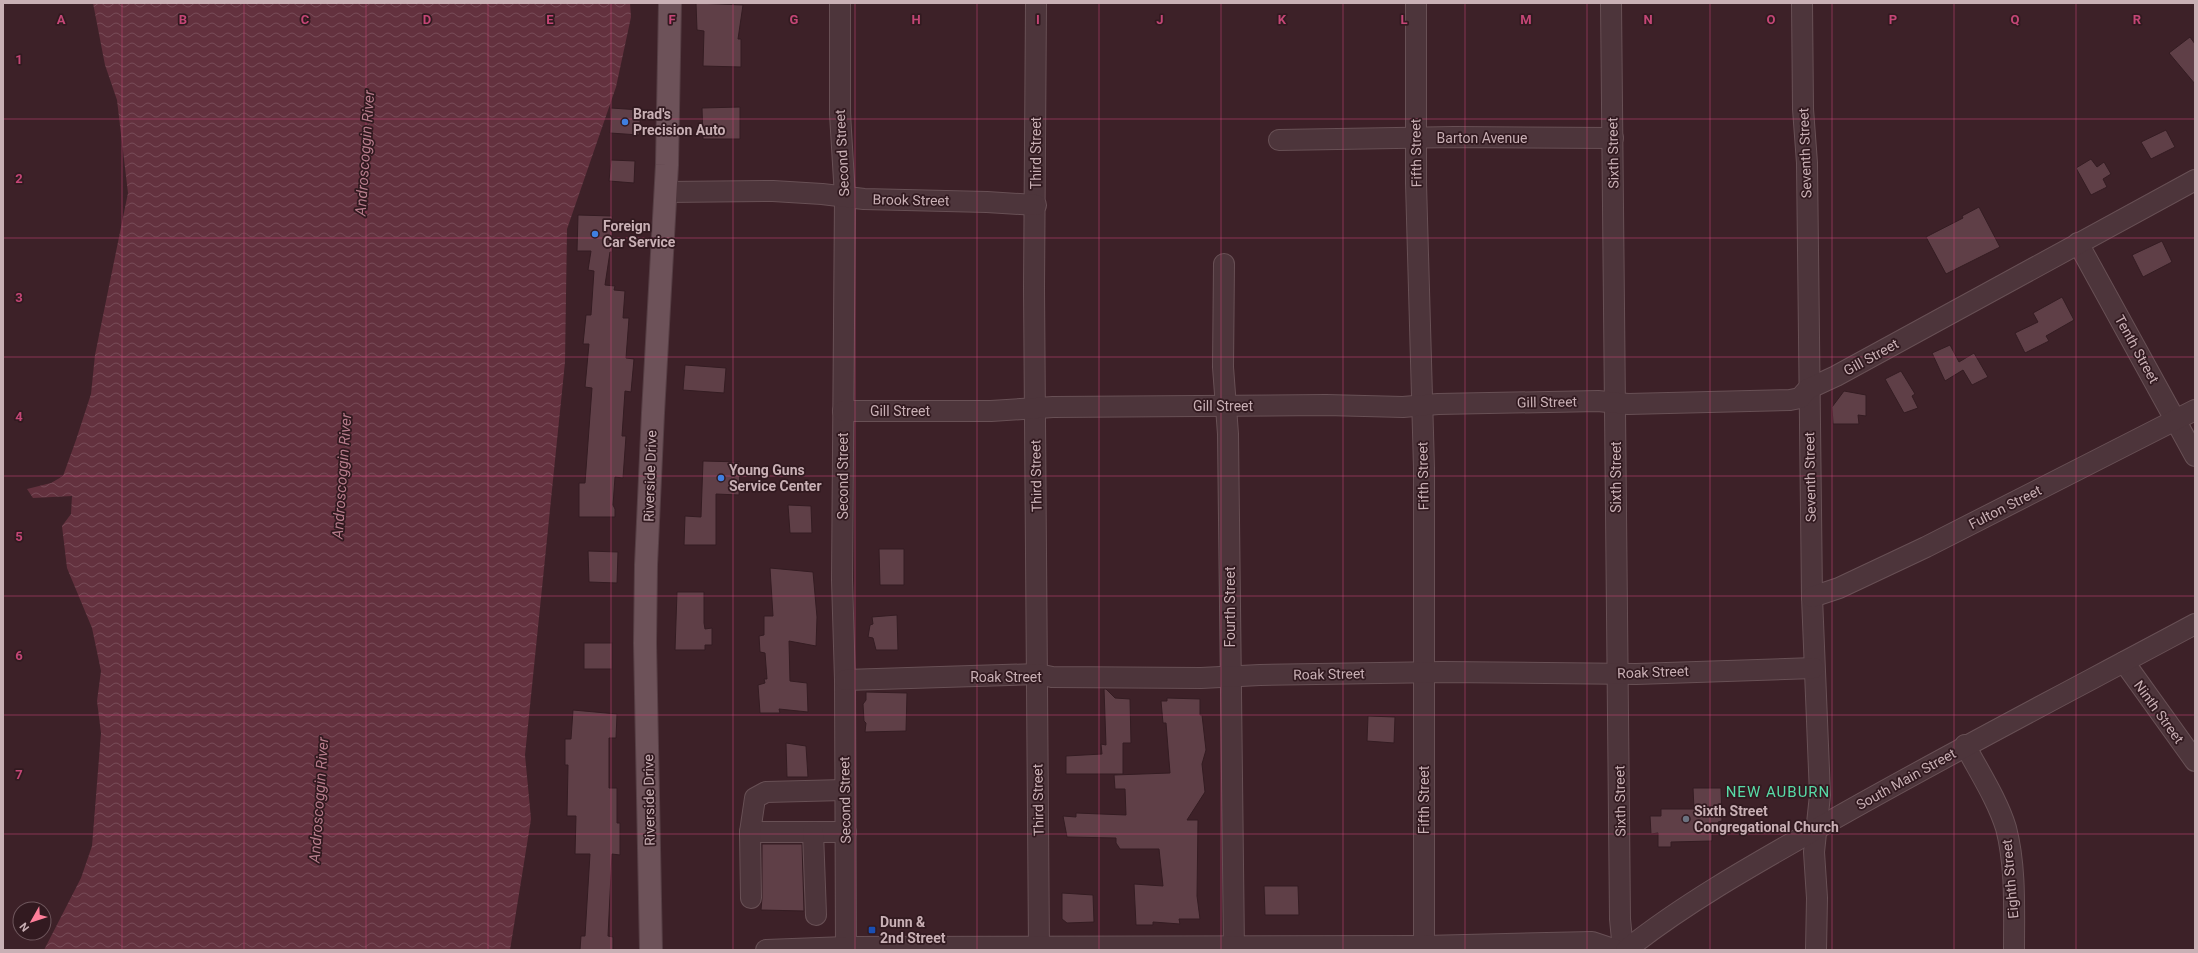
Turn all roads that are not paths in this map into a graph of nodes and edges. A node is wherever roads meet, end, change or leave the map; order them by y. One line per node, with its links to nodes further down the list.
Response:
1 (670, 3): 11 (main road, Riverside Drive)
2 (840, 3): 12 (street, Second Street)
3 (1036, 3): 13 (street, Third Street)
4 (1416, 3): 7 (street, Fifth Street)
5 (1611, 3): 8 (street, Sixth Street)
6 (1802, 3): 16 (street, Seventh Street)
7 (1416, 138): 8 (street, Barton Avenue); 9 (street, Barton Avenue); 18 (street, Fifth Street)
8 (1613, 138): 17 (street, Sixth Street)
9 (1279, 140)
10 (2195, 180): 14 (street, Gill Street)
11 (666, 192): 12 (street, Brook Street); 47 (main road, Riverside Drive)
12 (845, 197): 13 (street, Brook Street); 22 (street, Second Street)
13 (1036, 205): 20 (street, Third Street)
14 (2078, 243): 16 (street, Gill Street); 23 (street, Tenth Street)
15 (1224, 264): 19 (street, Fourth Street)
16 (1808, 389): 17 (street, Gill Street); 25 (street, Seventh Street)
17 (1616, 403): 18 (street, Gill Street); 31 (street, Sixth Street)
18 (1422, 405): 19 (street, Gill Street); 29 (street, Fifth Street)
19 (1225, 406): 20 (street, Gill Street); 32 (street, Fourth Street)
20 (1036, 409): 22 (street, Gill Street); 30 (street, Third Street)
21 (2195, 410): 23 (street, Fulton Street)
22 (843, 411): 33 (street, Second Street)
23 (2176, 420): 24 (street, Tenth Street); 25 (street, Fulton Street)
24 (2195, 456)
25 (1812, 597): 28 (street, Seventh Street)
26 (2195, 624): 27 (street, South Main Street)
27 (2124, 662): 34 (street, South Main Street); 35 (street, Ninth Street)
28 (1814, 668): 31 (street, Roak Street); 37 (street, Seventh Street)
29 (1424, 673): 31 (street, Roak Street); 32 (street, Roak Street); 44 (street, Fifth Street)
30 (1038, 674): 32 (street, Roak Street); 33 (street, Roak Street); 46 (street, Third Street)
31 (1618, 674): 50 (street, Sixth Street)
32 (1230, 677): 43 (street, Fourth Street)
33 (845, 680): 36 (street, Second Street)
34 (1965, 745): 37 (street, South Main Street); 53 (street, Eighth Street)
35 (2195, 761)
36 (844, 790): 38 (street); 40 (street, Second Street)
37 (1816, 829): 51 (street, South Main Street); 52 (street, Seventh Street)
38 (750, 832): 39 (street); 41 (street)
39 (813, 832): 40 (street); 42 (street)
40 (846, 832): 45 (street, Second Street)
41 (751, 898)
42 (816, 915)
43 (1234, 948): 44 (street); 46 (street)
44 (1424, 948): 49 (street)
45 (846, 949): 46 (street); 48 (street)
46 (1039, 949)
47 (651, 950)
48 (766, 950)
49 (1616, 950)
50 (1623, 950)
51 (1626, 950)
52 (1816, 950)
53 (2014, 950)

